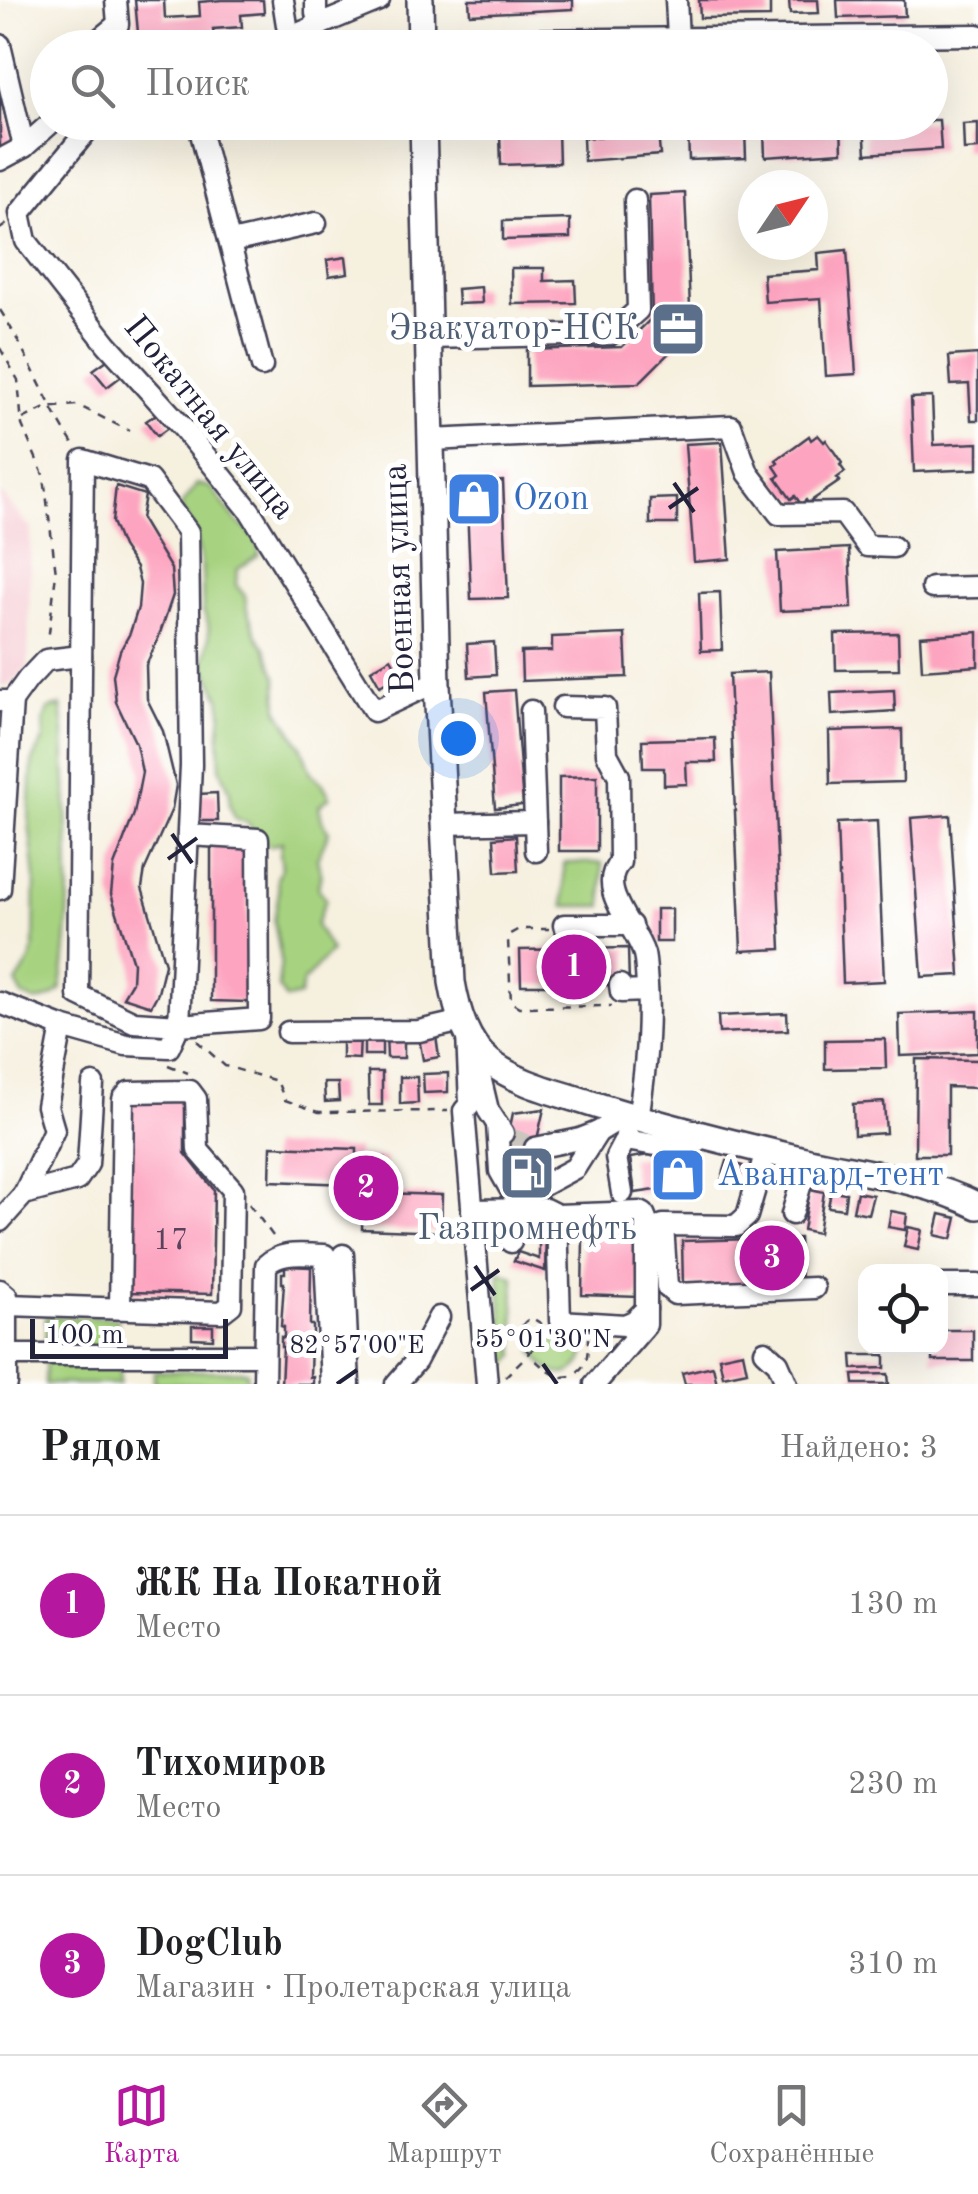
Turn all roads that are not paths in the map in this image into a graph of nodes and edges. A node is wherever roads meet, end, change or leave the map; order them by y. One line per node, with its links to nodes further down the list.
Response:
1 (116, 0): 8 (street)
2 (283, 0): 9 (street)
3 (316, 0): 7 (street)
4 (420, 0): 11 (main road)
5 (676, 0): 12 (street)
6 (375, 1): 7 (street)
7 (320, 25): 10 (street)
8 (111, 30)
9 (288, 30)
10 (308, 30)
11 (421, 30)
12 (678, 30)
13 (948, 35): 14 (street)
14 (978, 35)
15 (0, 45): 20 (street)
16 (32, 140): 20 (street)
17 (79, 140): 32 (street, Покатная улица)
18 (203, 140): 24 (street)
19 (423, 140): 25 (main road, Военная улица)
20 (24, 147): 21 (street)
21 (0, 160)
22 (635, 200): 25 (street)
23 (316, 222): 24 (street)
24 (230, 242): 26 (street)
25 (428, 338): 27 (main road, Военная улица)
26 (262, 366)
27 (431, 440): 28 (street); 32 (main road, Военная улица)
28 (893, 547)
29 (978, 587): 30 (street)
30 (932, 588)
31 (82, 656): 33 (street); 39 (street); 47 (street)
32 (437, 684): 38 (main road, Военная улица)
33 (6, 701): 36 (street)
34 (563, 707): 42 (street)
35 (531, 711): 37 (street)
36 (4, 756): 41 (street)
37 (535, 822): 38 (street); 40 (street)
38 (444, 824): 50 (main road, Военная улица)
39 (188, 835): 47 (street); 47 (street)
40 (536, 851)
41 (0, 889)
42 (630, 925): 43 (street); 45 (street)
43 (557, 927)
44 (620, 985): 45 (street)
45 (647, 992): 52 (street)
46 (0, 1003): 48 (street)
47 (179, 1025): 48 (street)
48 (62, 1027): 58 (street)
49 (288, 1032): 50 (street)
50 (468, 1033): 52 (main road); 53 (street); 61 (street)
51 (93, 1084): 58 (street)
52 (630, 1122): 53 (street); 55 (main road); 57 (street)
53 (598, 1132): 54 (street)
54 (535, 1148)
55 (766, 1150): 56 (main road); 69 (street)
56 (808, 1160): 59 (main road); 62 (street)
57 (622, 1193)
58 (24, 1194): 64 (street)
59 (978, 1206)
60 (510, 1209): 61 (street); 63 (street); 65 (street)
61 (472, 1210): 77 (street)
62 (792, 1214)
63 (556, 1215): 72 (street); 72 (street)
64 (0, 1221)
65 (511, 1242)
66 (343, 1255): 81 (street)
67 (948, 1285): 68 (street)
68 (978, 1285)
69 (814, 1288)
70 (4, 1297): 71 (street); 75 (street)
71 (120, 1308): 71 (street)
72 (646, 1309): 83 (street)
73 (438, 1317): 82 (street)
74 (765, 1351): 84 (street)
75 (7, 1354): 76 (street); 78 (street)
76 (264, 1355): 79 (street); 80 (street)
77 (494, 1382)
78 (7, 1384)
79 (264, 1384)
80 (331, 1384)
81 (349, 1384)
82 (396, 1384)
83 (595, 1384)
84 (786, 1384)

